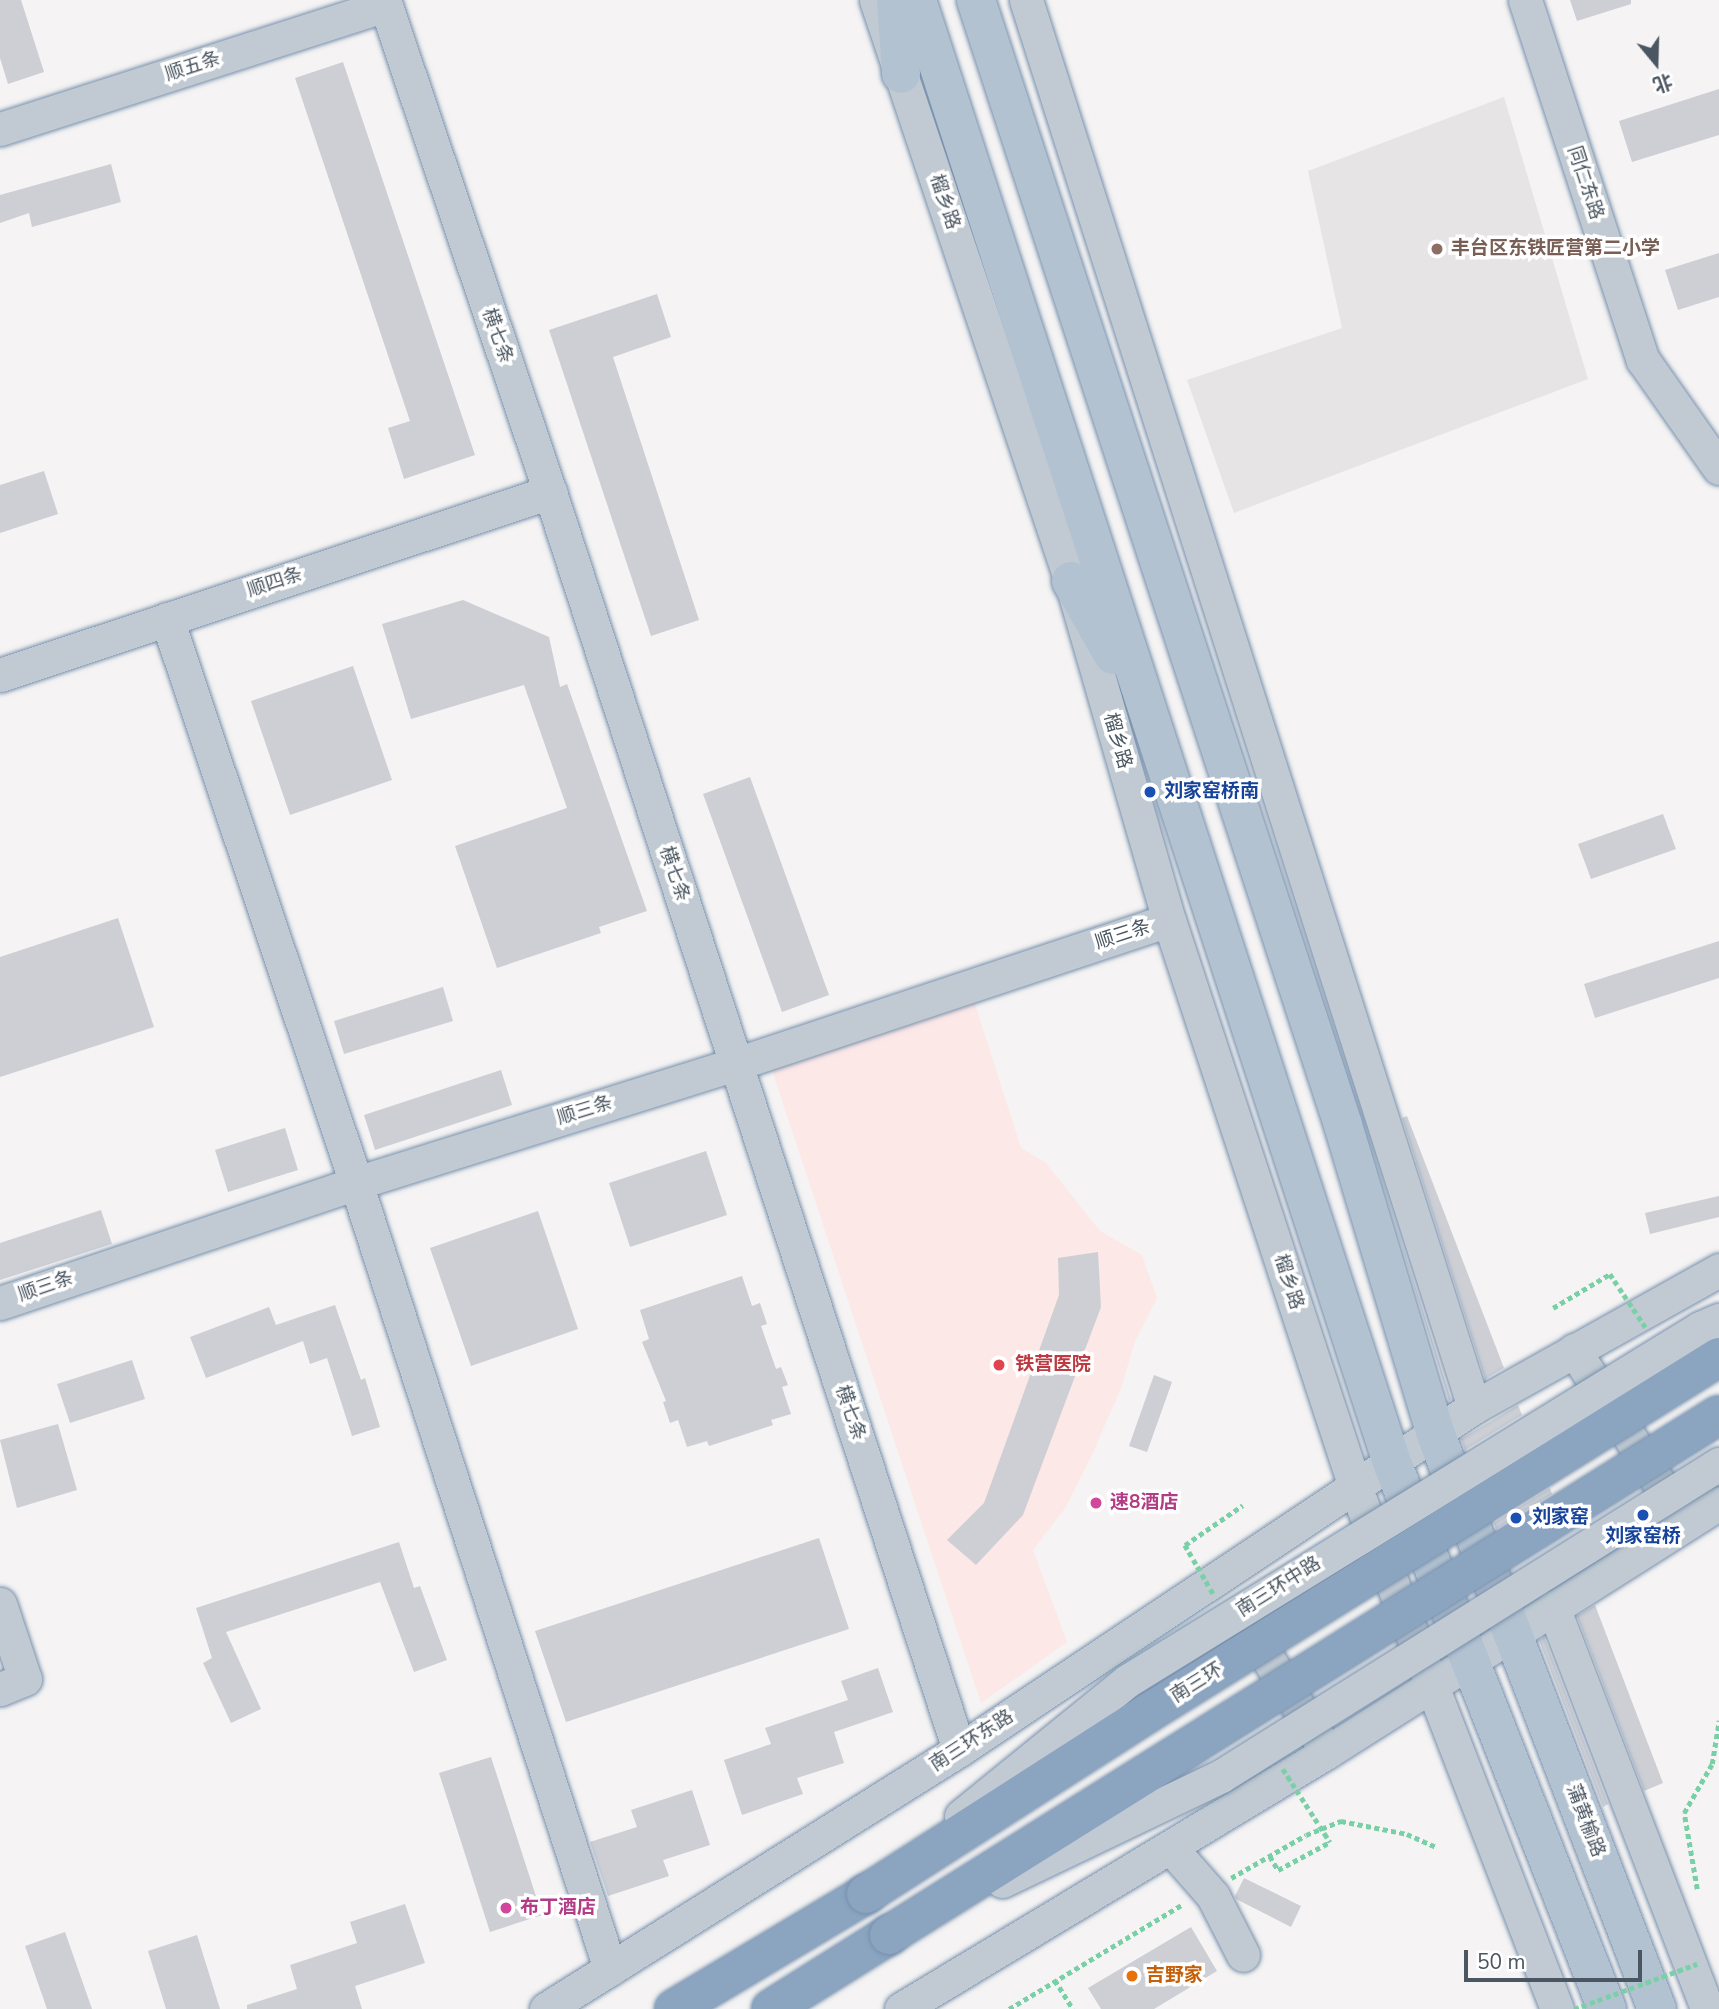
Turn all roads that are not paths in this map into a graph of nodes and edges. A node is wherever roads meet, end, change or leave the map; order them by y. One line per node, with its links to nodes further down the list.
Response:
1 (876, 0): 8 (street, 榴乡路)
2 (896, 0): 8 (main road)
3 (918, 0): 15 (main road, 榴乡路)
4 (976, 0): 26 (main road)
5 (1026, 0): 24 (street)
6 (1525, 0): 10 (street, 同仁东路)
7 (385, 3): 9 (street, 顺五条); 11 (street, 横七条)
8 (901, 74): 12 (street, 榴乡路)
9 (0, 129)
10 (1719, 468)
11 (550, 492): 13 (street, 顺四条); 17 (street, 横七条)
12 (1071, 581): 15 (main road); 16 (street, 榴乡路)
13 (167, 619): 14 (street, 顺四条); 18 (street)
14 (0, 676)
15 (1153, 726): 27 (main road, 榴乡路)
16 (1169, 920): 17 (street, 顺三条); 29 (street, 榴乡路)
17 (736, 1064): 18 (street, 顺三条); 39 (street, 横七条)
18 (356, 1183): 20 (street, 顺三条); 45 (street)
19 (1719, 1270): 22 (street)
20 (0, 1303)
21 (1719, 1320): 42 (street, 南三环中路, bridge)
22 (1574, 1350): 24 (street); 31 (street)
23 (1719, 1357): 42 (highway, 南三环, bridge)
24 (1474, 1407): 26 (street)
25 (1719, 1415): 43 (highway, bridge)
26 (1435, 1432): 27 (street, 南三环东路); 35 (main road, 蒲黄榆路)
27 (1391, 1460): 29 (street, 南三环东路); 36 (main road, 榴乡路)
28 (1719, 1464): 43 (street, bridge)
29 (1354, 1484): 32 (street, 南三环东路); 37 (street, 榴乡路)
30 (1719, 1503): 31 (street)
31 (1685, 1525): 34 (street)
32 (1216, 1578): 39 (street, 南三环东路); 40 (street)
33 (0, 1604): 38 (street)
34 (1553, 1606): 35 (street); 53 (street)
35 (1513, 1633): 36 (street); 52 (main road, 蒲黄榆路)
36 (1471, 1660): 37 (street); 51 (main road)
37 (1433, 1685): 40 (street); 50 (street, 榴乡路)
38 (0, 1689)
39 (959, 1750): 45 (street, 南三环东路)
40 (1328, 1752): 41 (street)
41 (1171, 1848): 44 (street); 49 (street)
42 (866, 1894): 47 (highway, 南三环)
43 (890, 1935): 48 (highway)
44 (1244, 1955)
45 (610, 1969): 46 (street, 南三环东路)
46 (546, 2009)
47 (674, 2009)
48 (771, 2009)
49 (902, 2009)
50 (1558, 2009)
51 (1607, 2009)
52 (1657, 2009)
53 (1707, 2009)

